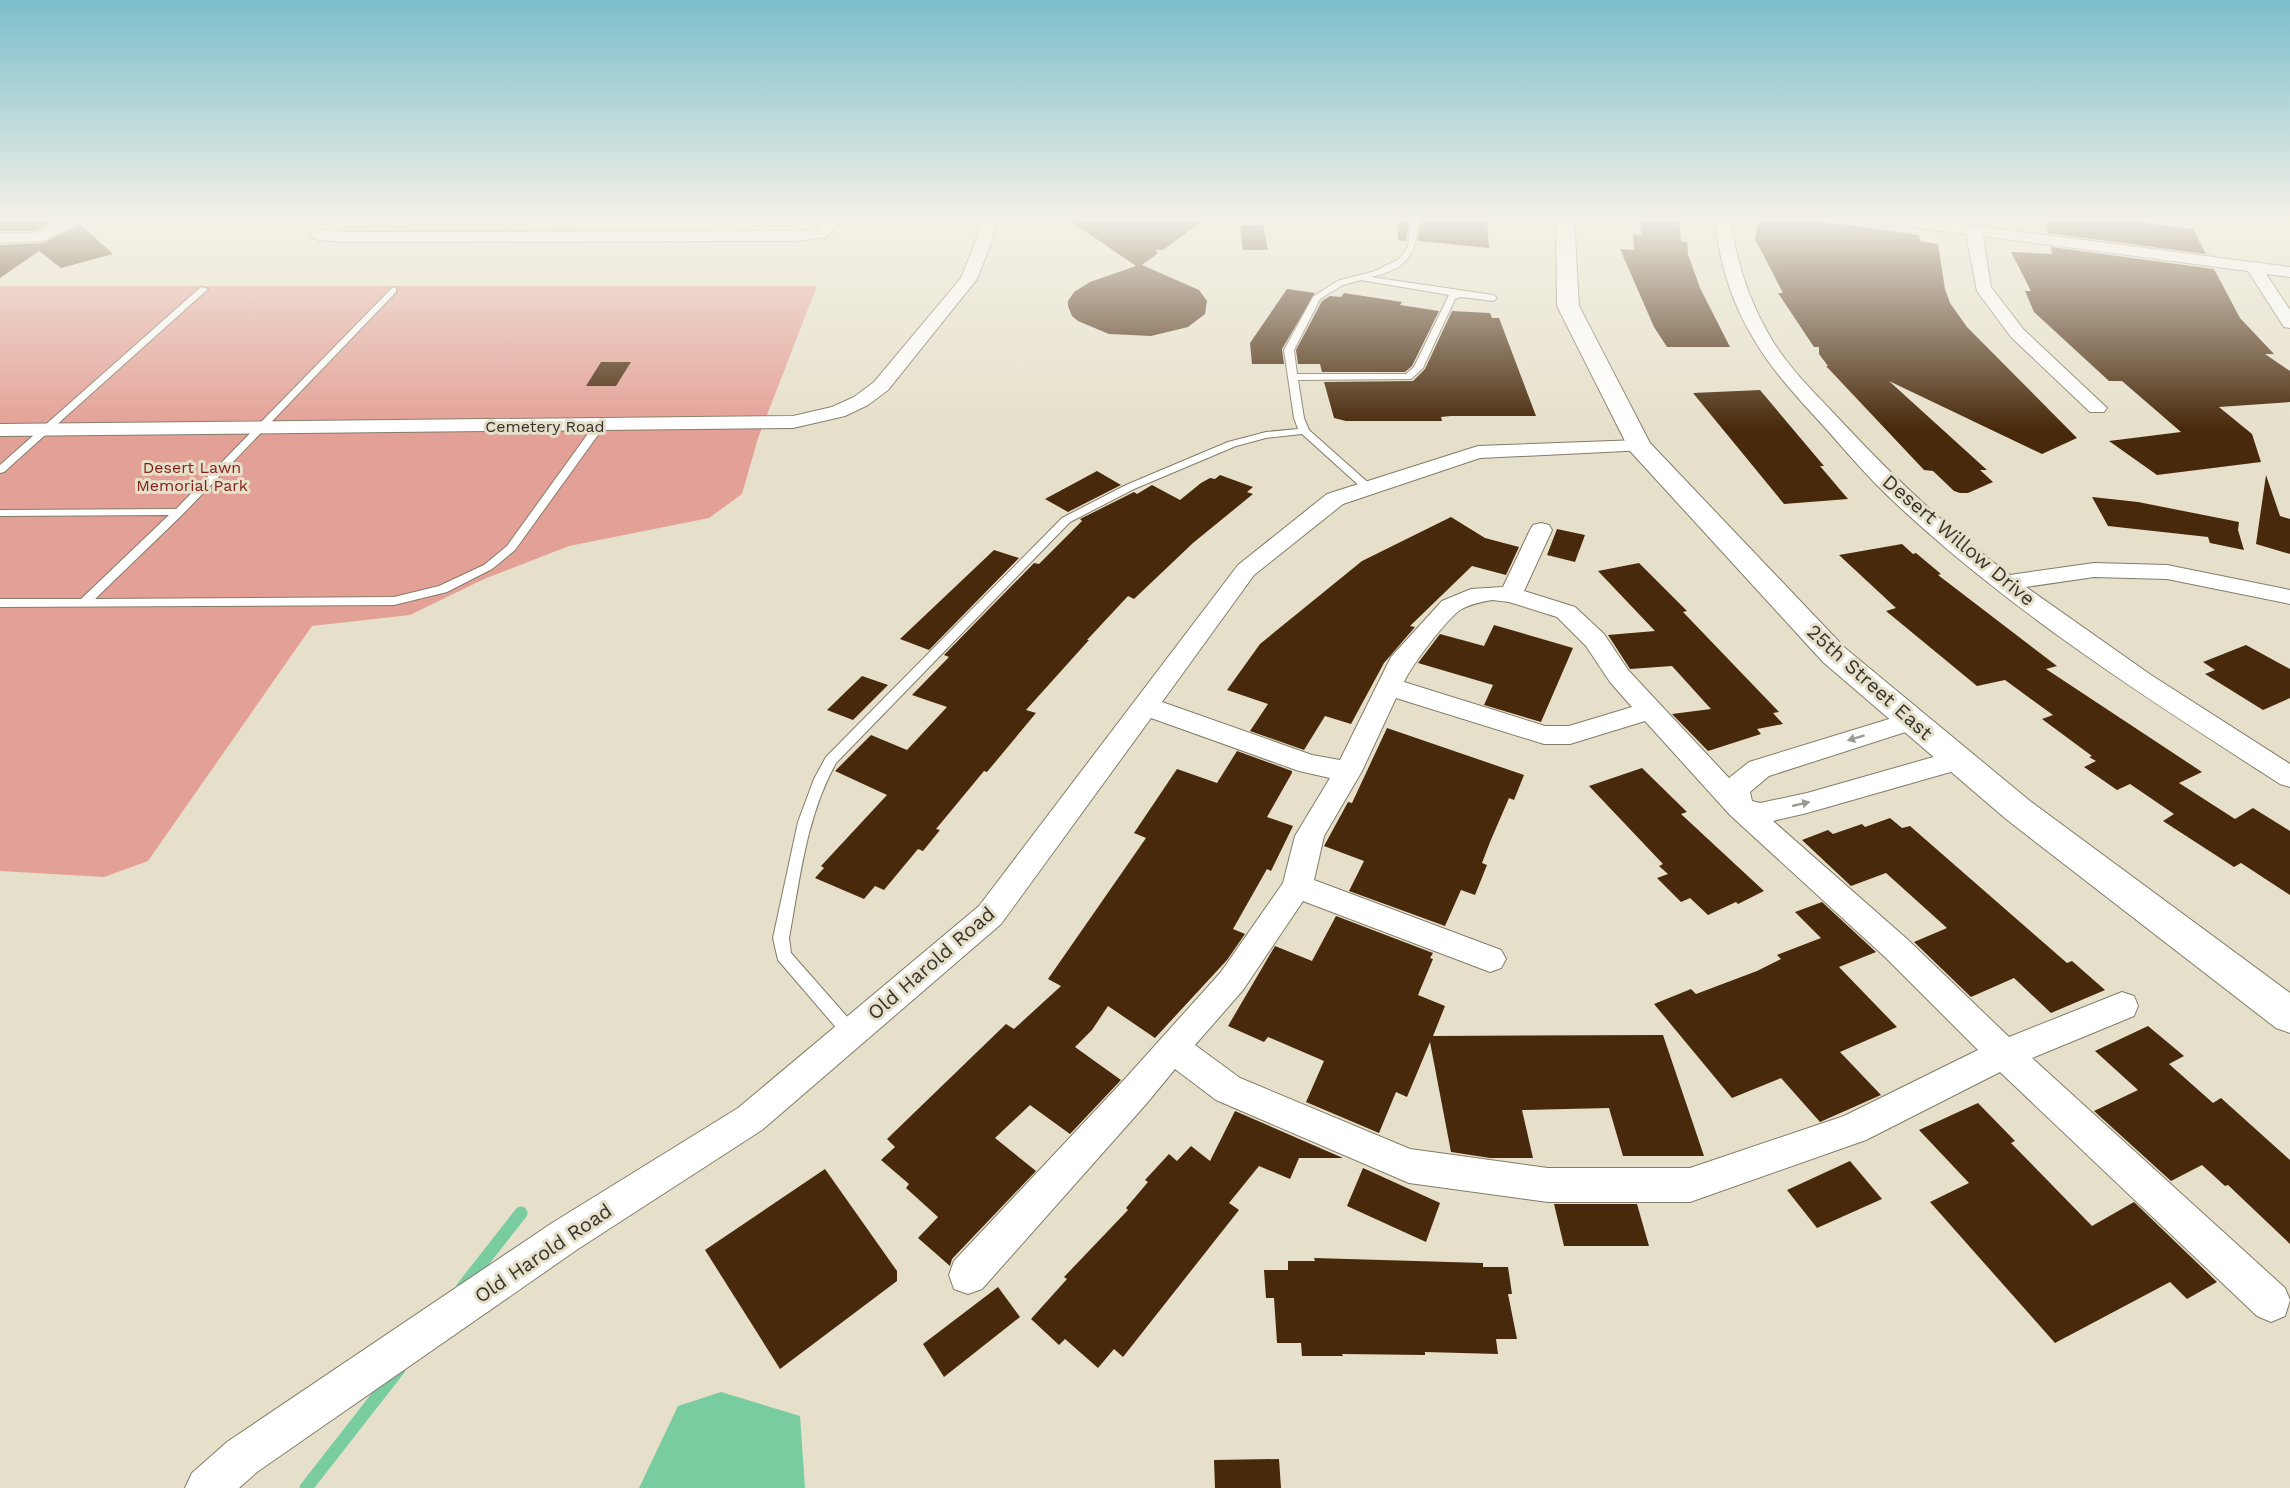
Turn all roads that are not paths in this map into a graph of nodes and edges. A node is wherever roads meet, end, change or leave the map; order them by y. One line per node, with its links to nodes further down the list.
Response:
1 (204, 289): 18 (lane)
2 (961, 289): 15 (street, Cemetery Road)
3 (1329, 289): 13 (lane)
4 (1431, 289): 10 (lane)
5 (1567, 289): 20 (main road, 25th Street East)
6 (1740, 289): 26 (street, Desert Willow Drive)
7 (1985, 289): 14 (street)
8 (2268, 289): 12 (street)
9 (393, 290): 16 (lane)
10 (1461, 294): 11 (lane); 13 (lane)
11 (1493, 298)
12 (2290, 323)
13 (1293, 377): 19 (lane)
14 (2097, 408)
15 (599, 426): 16 (street, Cemetery Road); 30 (lane)
16 (260, 428): 18 (street, Cemetery Road); 23 (lane)
17 (0, 429): 18 (street, Cemetery Road)
18 (44, 429): 21 (lane)
19 (1304, 431): 22 (lane); 43 (lane)
20 (1639, 446): 22 (street, Old Harold Road); 34 (main road, 25th Street East)
21 (0, 470)
22 (1368, 488): 32 (street, Old Harold Road)
23 (179, 512): 24 (lane); 30 (lane)
24 (0, 513)
25 (1541, 530): 27 (street)
26 (2006, 583): 28 (street); 37 (street, Desert Willow Drive)
27 (1511, 595): 31 (street); 33 (street)
28 (2290, 597)
29 (0, 603): 30 (lane)
30 (84, 603)
31 (1388, 686): 33 (street); 36 (street)
32 (1145, 706): 36 (street); 43 (street, Old Harold Road)
33 (1651, 710): 38 (street)
34 (1912, 721): 35 (main road, 25th Street East); 38 (street, one-way to 38)
35 (1958, 760): 38 (street, one-way to 35); 42 (main road, 25th Street East)
36 (1348, 771): 39 (street)
37 (2290, 777)
38 (1740, 808): 45 (street)
39 (1297, 886): 40 (street); 44 (street)
40 (1490, 959)
41 (2122, 1006): 45 (street)
42 (2290, 1016)
43 (851, 1033): 48 (street, Old Harold Road)
44 (1172, 1047): 45 (street); 46 (street)
45 (2004, 1054): 47 (street)
46 (968, 1275)
47 (2271, 1302)
48 (207, 1488)

